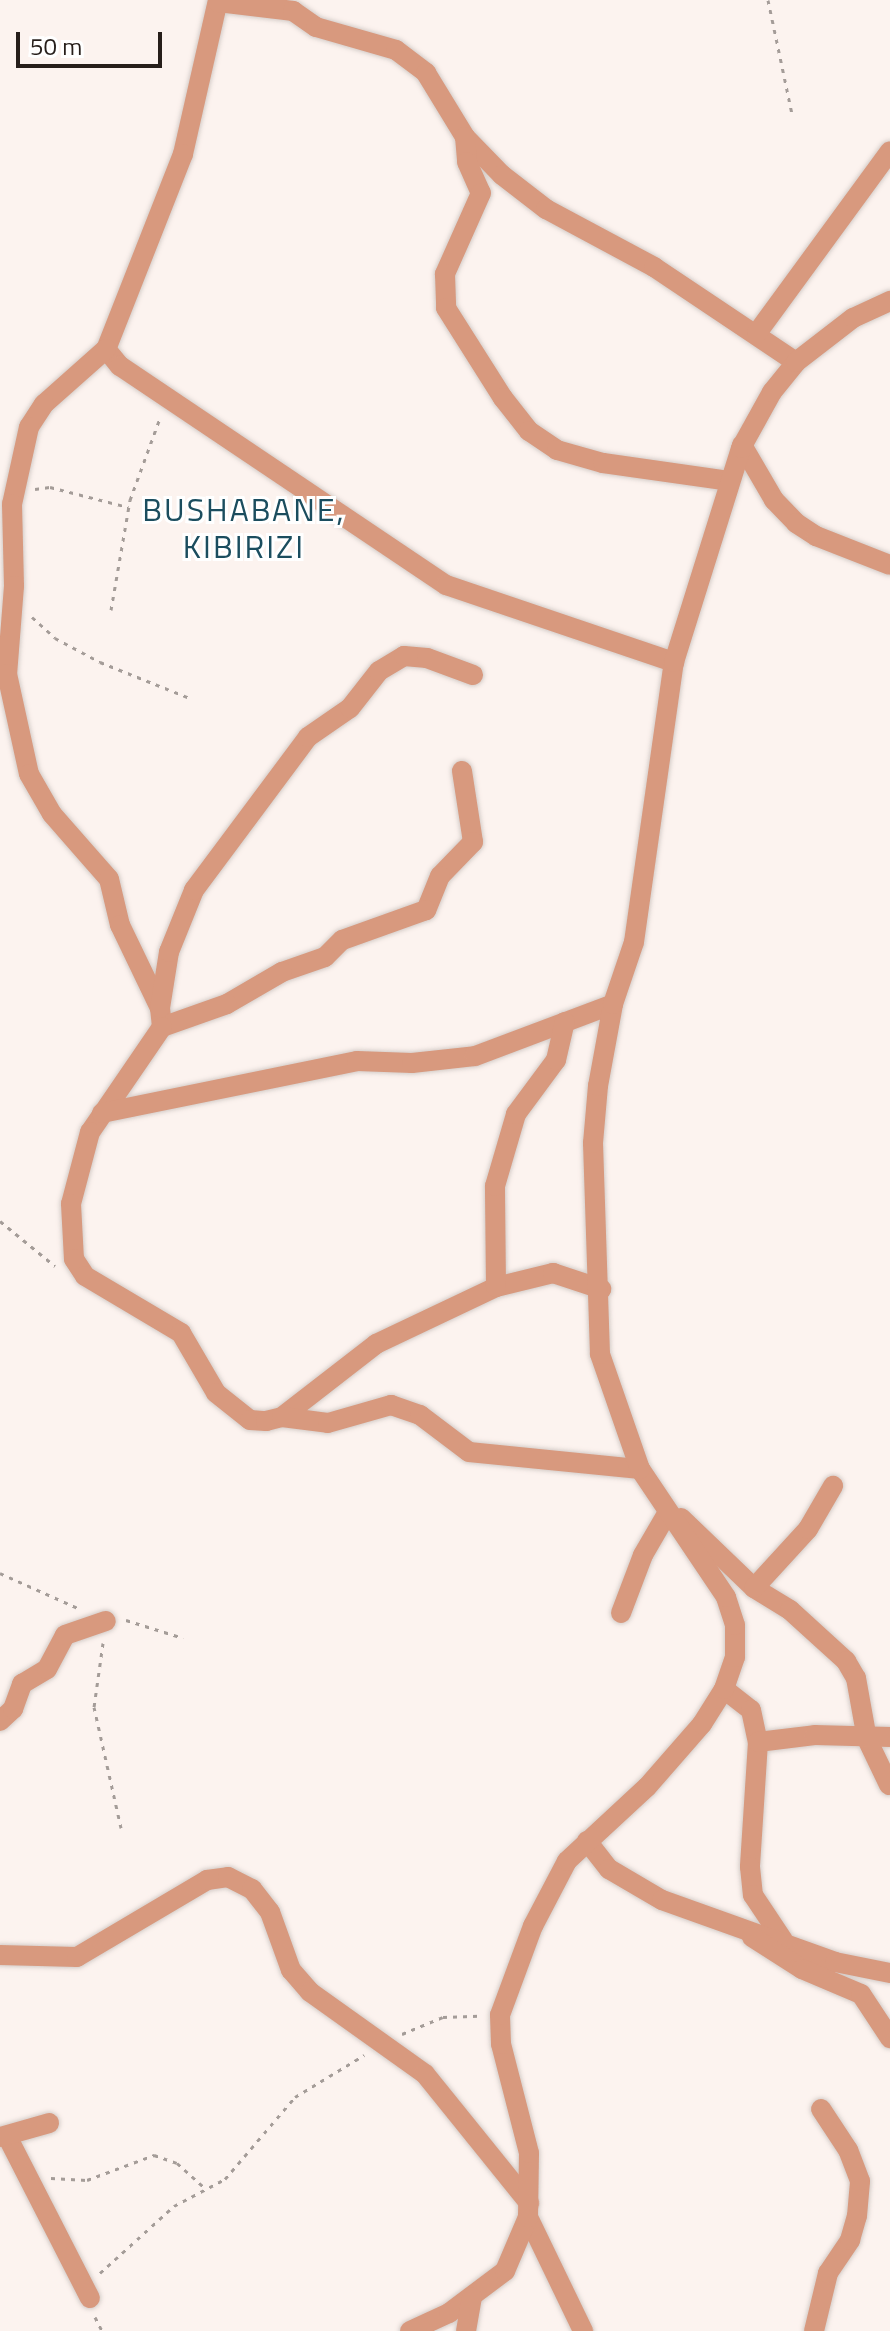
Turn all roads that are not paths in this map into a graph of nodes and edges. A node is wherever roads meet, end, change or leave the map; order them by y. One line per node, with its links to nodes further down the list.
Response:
1 (218, 1): 2 (street); 8 (street)
2 (465, 137): 4 (street); 5 (street)
3 (890, 151): 7 (street)
4 (502, 175): 5 (street); 7 (street)
5 (481, 193): 11 (street)
6 (890, 301): 9 (street)
7 (757, 333): 9 (street)
8 (106, 349): 13 (street); 17 (street)
9 (796, 362): 10 (street)
10 (742, 445): 11 (street); 12 (street)
11 (729, 481): 13 (street)
12 (890, 565)
13 (674, 662): 16 (street)
14 (473, 675): 17 (street)
15 (462, 771): 17 (street)
16 (613, 1004): 18 (street); 21 (street)
17 (161, 1017): 19 (street)
18 (565, 1022): 19 (street); 20 (street)
19 (102, 1113): 22 (street)
20 (496, 1287): 21 (street); 22 (street)
21 (601, 1289): 23 (street)
22 (282, 1417): 23 (street)
23 (640, 1469): 25 (street)
24 (833, 1486): 26 (street)
25 (664, 1506): 26 (street); 27 (street); 29 (street)
26 (754, 1588): 32 (street)
27 (621, 1613)
28 (106, 1621): 30 (street)
29 (724, 1689): 33 (street); 35 (street)
30 (0, 1721)
31 (890, 1737): 32 (street)
32 (867, 1739): 33 (street); 34 (street)
33 (758, 1742): 37 (street)
34 (889, 1785)
35 (587, 1841): 36 (street); 44 (street)
36 (744, 1928): 37 (street); 40 (street)
37 (783, 1940): 39 (street)
38 (0, 1955): 44 (street)
39 (890, 1973)
40 (890, 2038)
41 (821, 2109): 50 (street)
42 (49, 2123): 43 (street)
43 (3, 2136): 45 (street)
44 (529, 2210): 46 (street); 49 (street)
45 (90, 2298)
46 (472, 2298): 47 (street); 48 (street)
47 (410, 2331)
48 (466, 2331)
49 (583, 2331)
50 (814, 2331)

